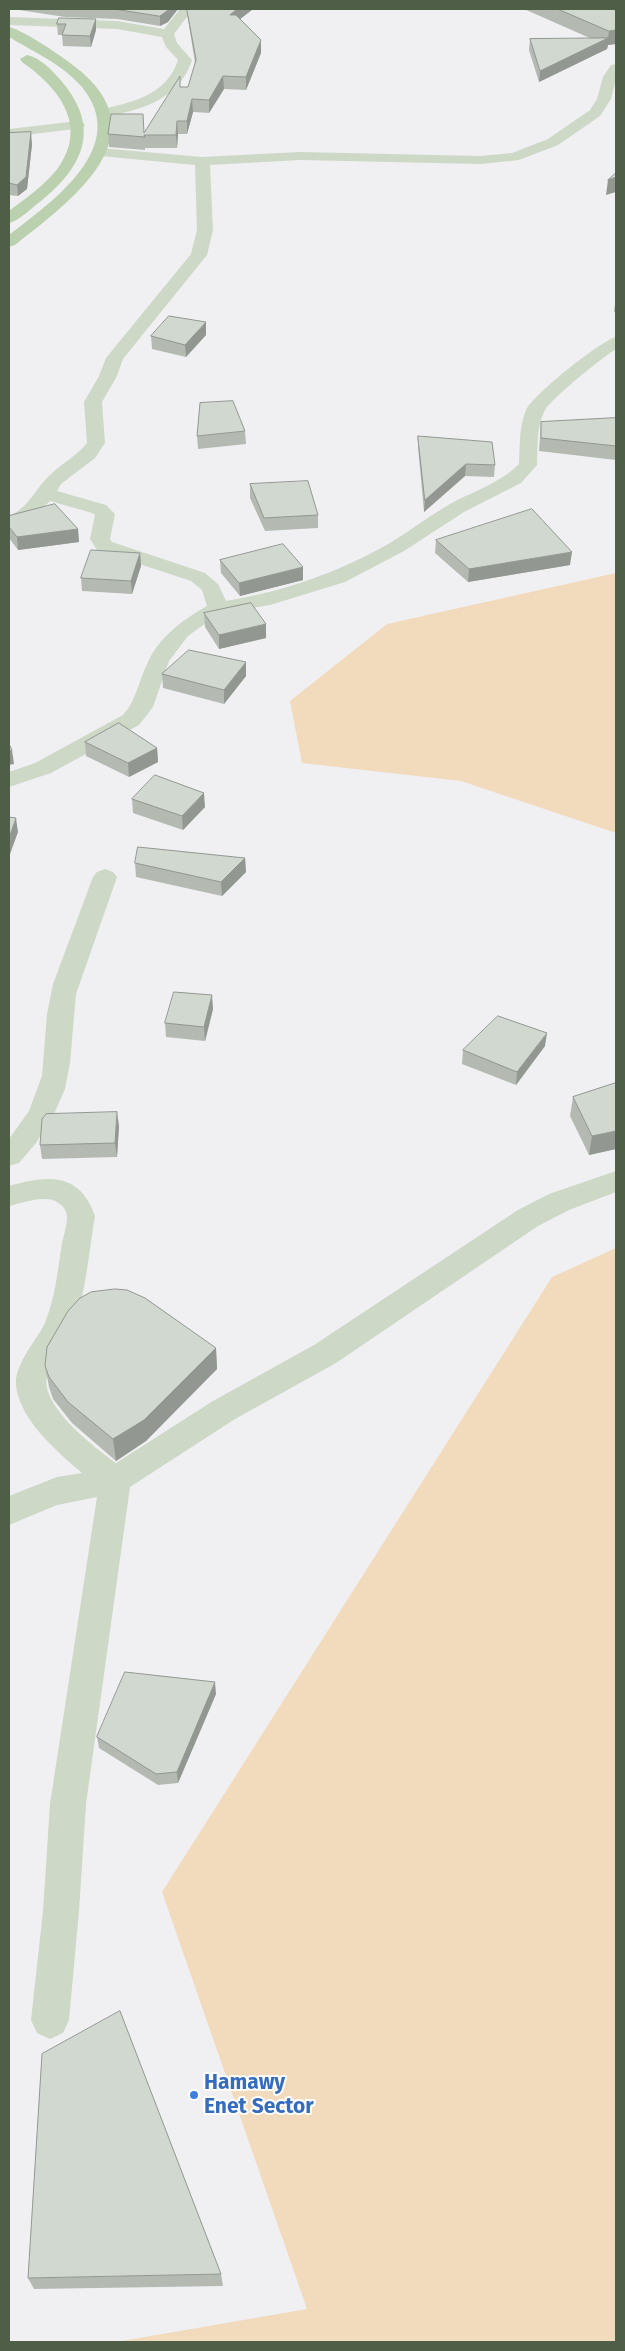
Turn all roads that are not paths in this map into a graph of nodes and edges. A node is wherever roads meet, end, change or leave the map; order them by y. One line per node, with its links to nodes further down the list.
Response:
1 (11, 9): 3 (street)
2 (187, 9): 6 (street)
3 (9, 14)
4 (9, 21): 6 (street)
5 (9, 31): 9 (main road)
6 (167, 34): 9 (street)
7 (16, 53): 10 (main road)
8 (616, 68): 13 (street)
9 (104, 113): 12 (main road)
10 (78, 125): 11 (street); 14 (main road)
11 (9, 133)
12 (100, 152): 13 (street); 15 (main road)
13 (202, 161): 19 (street)
14 (51, 184): 15 (main road); 16 (main road)
15 (74, 188): 17 (main road)
16 (9, 218)
17 (9, 242)
18 (616, 342): 21 (street)
19 (46, 494): 20 (street); 21 (street)
20 (9, 523)
21 (218, 608): 22 (street)
22 (9, 780)
23 (105, 877): 24 (street)
24 (9, 1156)
25 (616, 1181): 27 (street)
26 (9, 1196): 27 (street)
27 (115, 1480): 28 (street); 29 (street)
28 (9, 1511)
29 (50, 2020)

